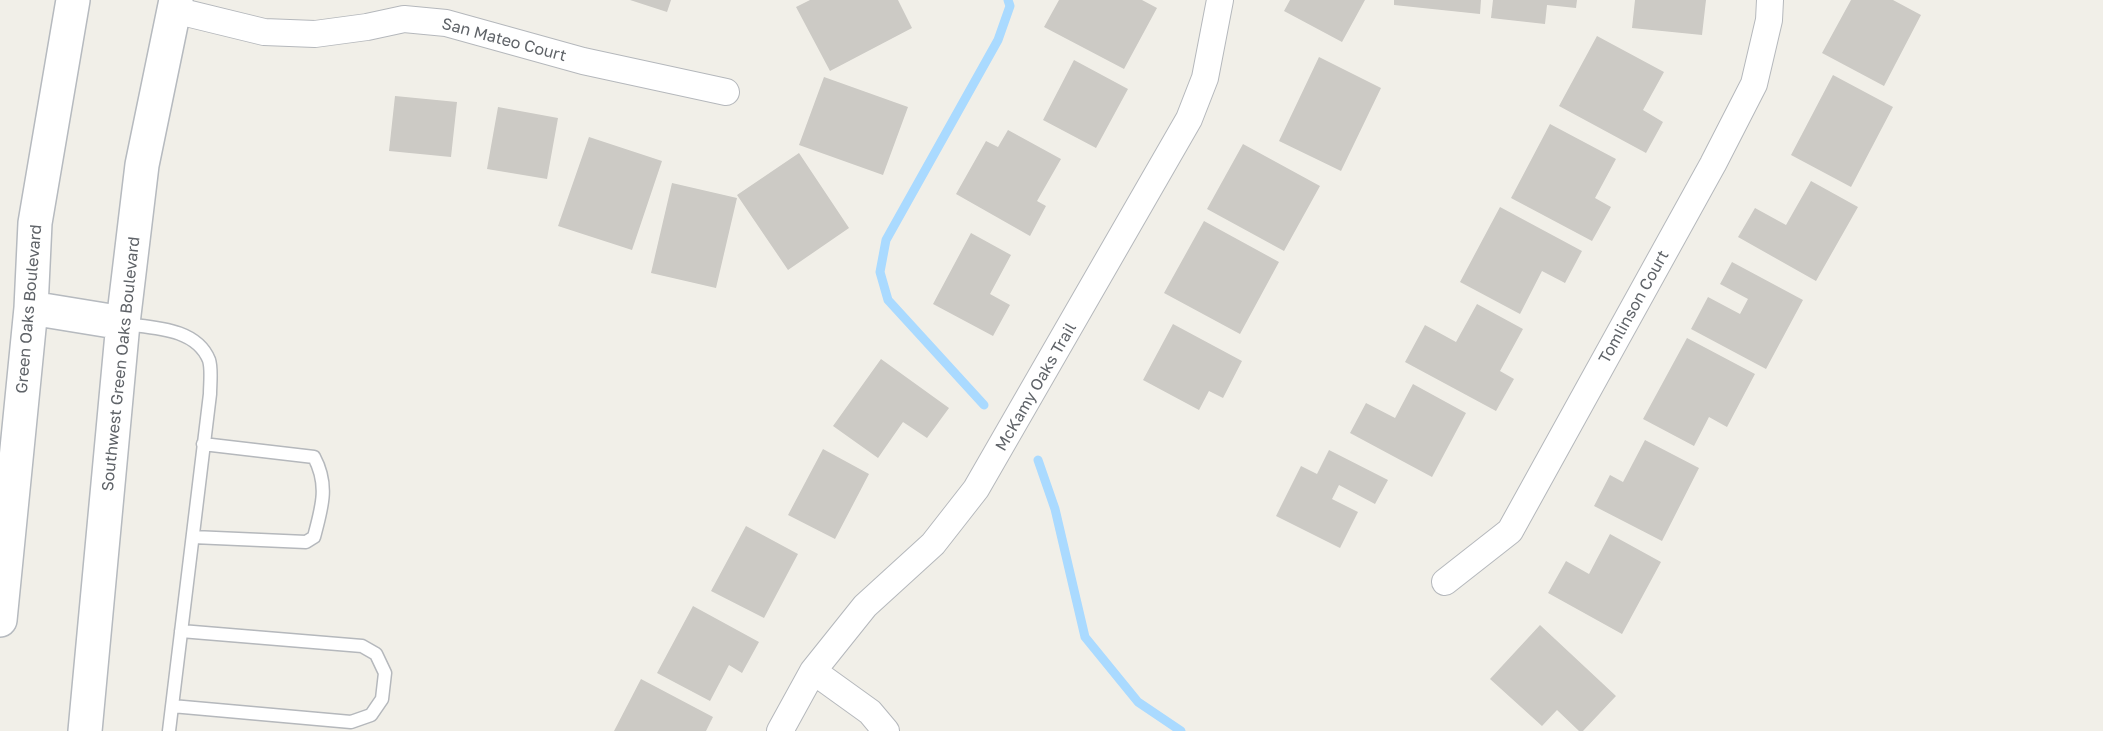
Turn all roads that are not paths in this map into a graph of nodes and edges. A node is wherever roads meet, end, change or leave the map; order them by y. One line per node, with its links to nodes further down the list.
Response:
1 (73, 0): 7 (main road, Green Oaks Boulevard)
2 (1220, 0): 14 (street, McKamy Oaks Trail)
3 (1770, 0): 11 (street, Tomlinson Court)
4 (175, 5): 5 (street, San Mateo Court); 8 (main road, Southwest Green Oaks Boulevard)
5 (406, 10): 6 (street, San Mateo Court)
6 (726, 92)
7 (31, 308): 8 (main road); 12 (main road, Green Oaks Boulevard)
8 (123, 323): 9 (lane); 16 (main road, Southwest Green Oaks Boulevard)
9 (203, 444): 10 (lane); 10 (lane)
10 (193, 537): 13 (lane)
11 (1445, 582)
12 (0, 620)
13 (181, 632): 15 (lane); 15 (lane)
14 (813, 671): 18 (street, McKamy Oaks Trail); 19 (street)
15 (172, 706): 17 (lane)
16 (86, 731)
17 (169, 731)
18 (780, 731)
19 (886, 731)

